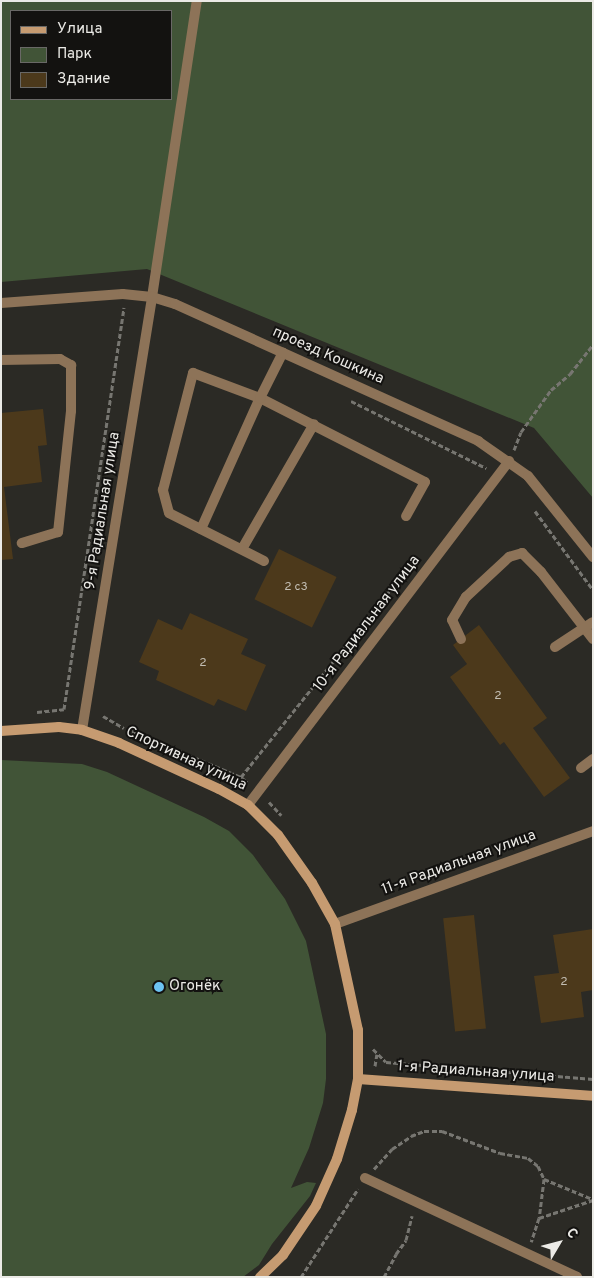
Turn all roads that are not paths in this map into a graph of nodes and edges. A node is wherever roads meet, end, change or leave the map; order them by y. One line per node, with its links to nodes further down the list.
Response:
1 (197, 1): 2 (street, 9-я Радиальная улица)
2 (152, 297): 3 (street, проезд Кошкина); 4 (street, проезд Кошкина); 20 (street, 9-я Радиальная улица)
3 (1, 303)
4 (282, 352): 6 (street); 8 (street, проезд Кошкина)
5 (1, 360): 11 (street)
6 (260, 398): 7 (street); 10 (street); 10 (street)
7 (314, 424): 9 (street); 12 (street)
8 (509, 461): 13 (street, проезд Кошкина); 24 (street, 10-я Радиальная улица)
9 (406, 516)
10 (201, 529): 12 (street)
11 (22, 544)
12 (242, 549): 14 (street)
13 (593, 557)
14 (264, 561)
15 (593, 622): 16 (street)
16 (583, 629): 17 (street); 18 (street); 19 (street)
17 (461, 639)
18 (593, 639)
19 (555, 647)
20 (82, 730): 21 (main road, Спортивная улица); 24 (main road, Спортивная улица)
21 (1, 731)
22 (593, 758): 23 (street)
23 (581, 768)
24 (248, 805): 26 (main road, Спортивная улица)
25 (593, 831): 26 (street, 11-я Радиальная улица)
26 (335, 924): 27 (main road, Спортивная улица)
27 (358, 1079): 28 (main road, 1-я Радиальная улица); 30 (main road, Спортивная улица)
28 (593, 1096)
29 (365, 1178): 31 (street)
30 (260, 1277)
31 (577, 1277)

